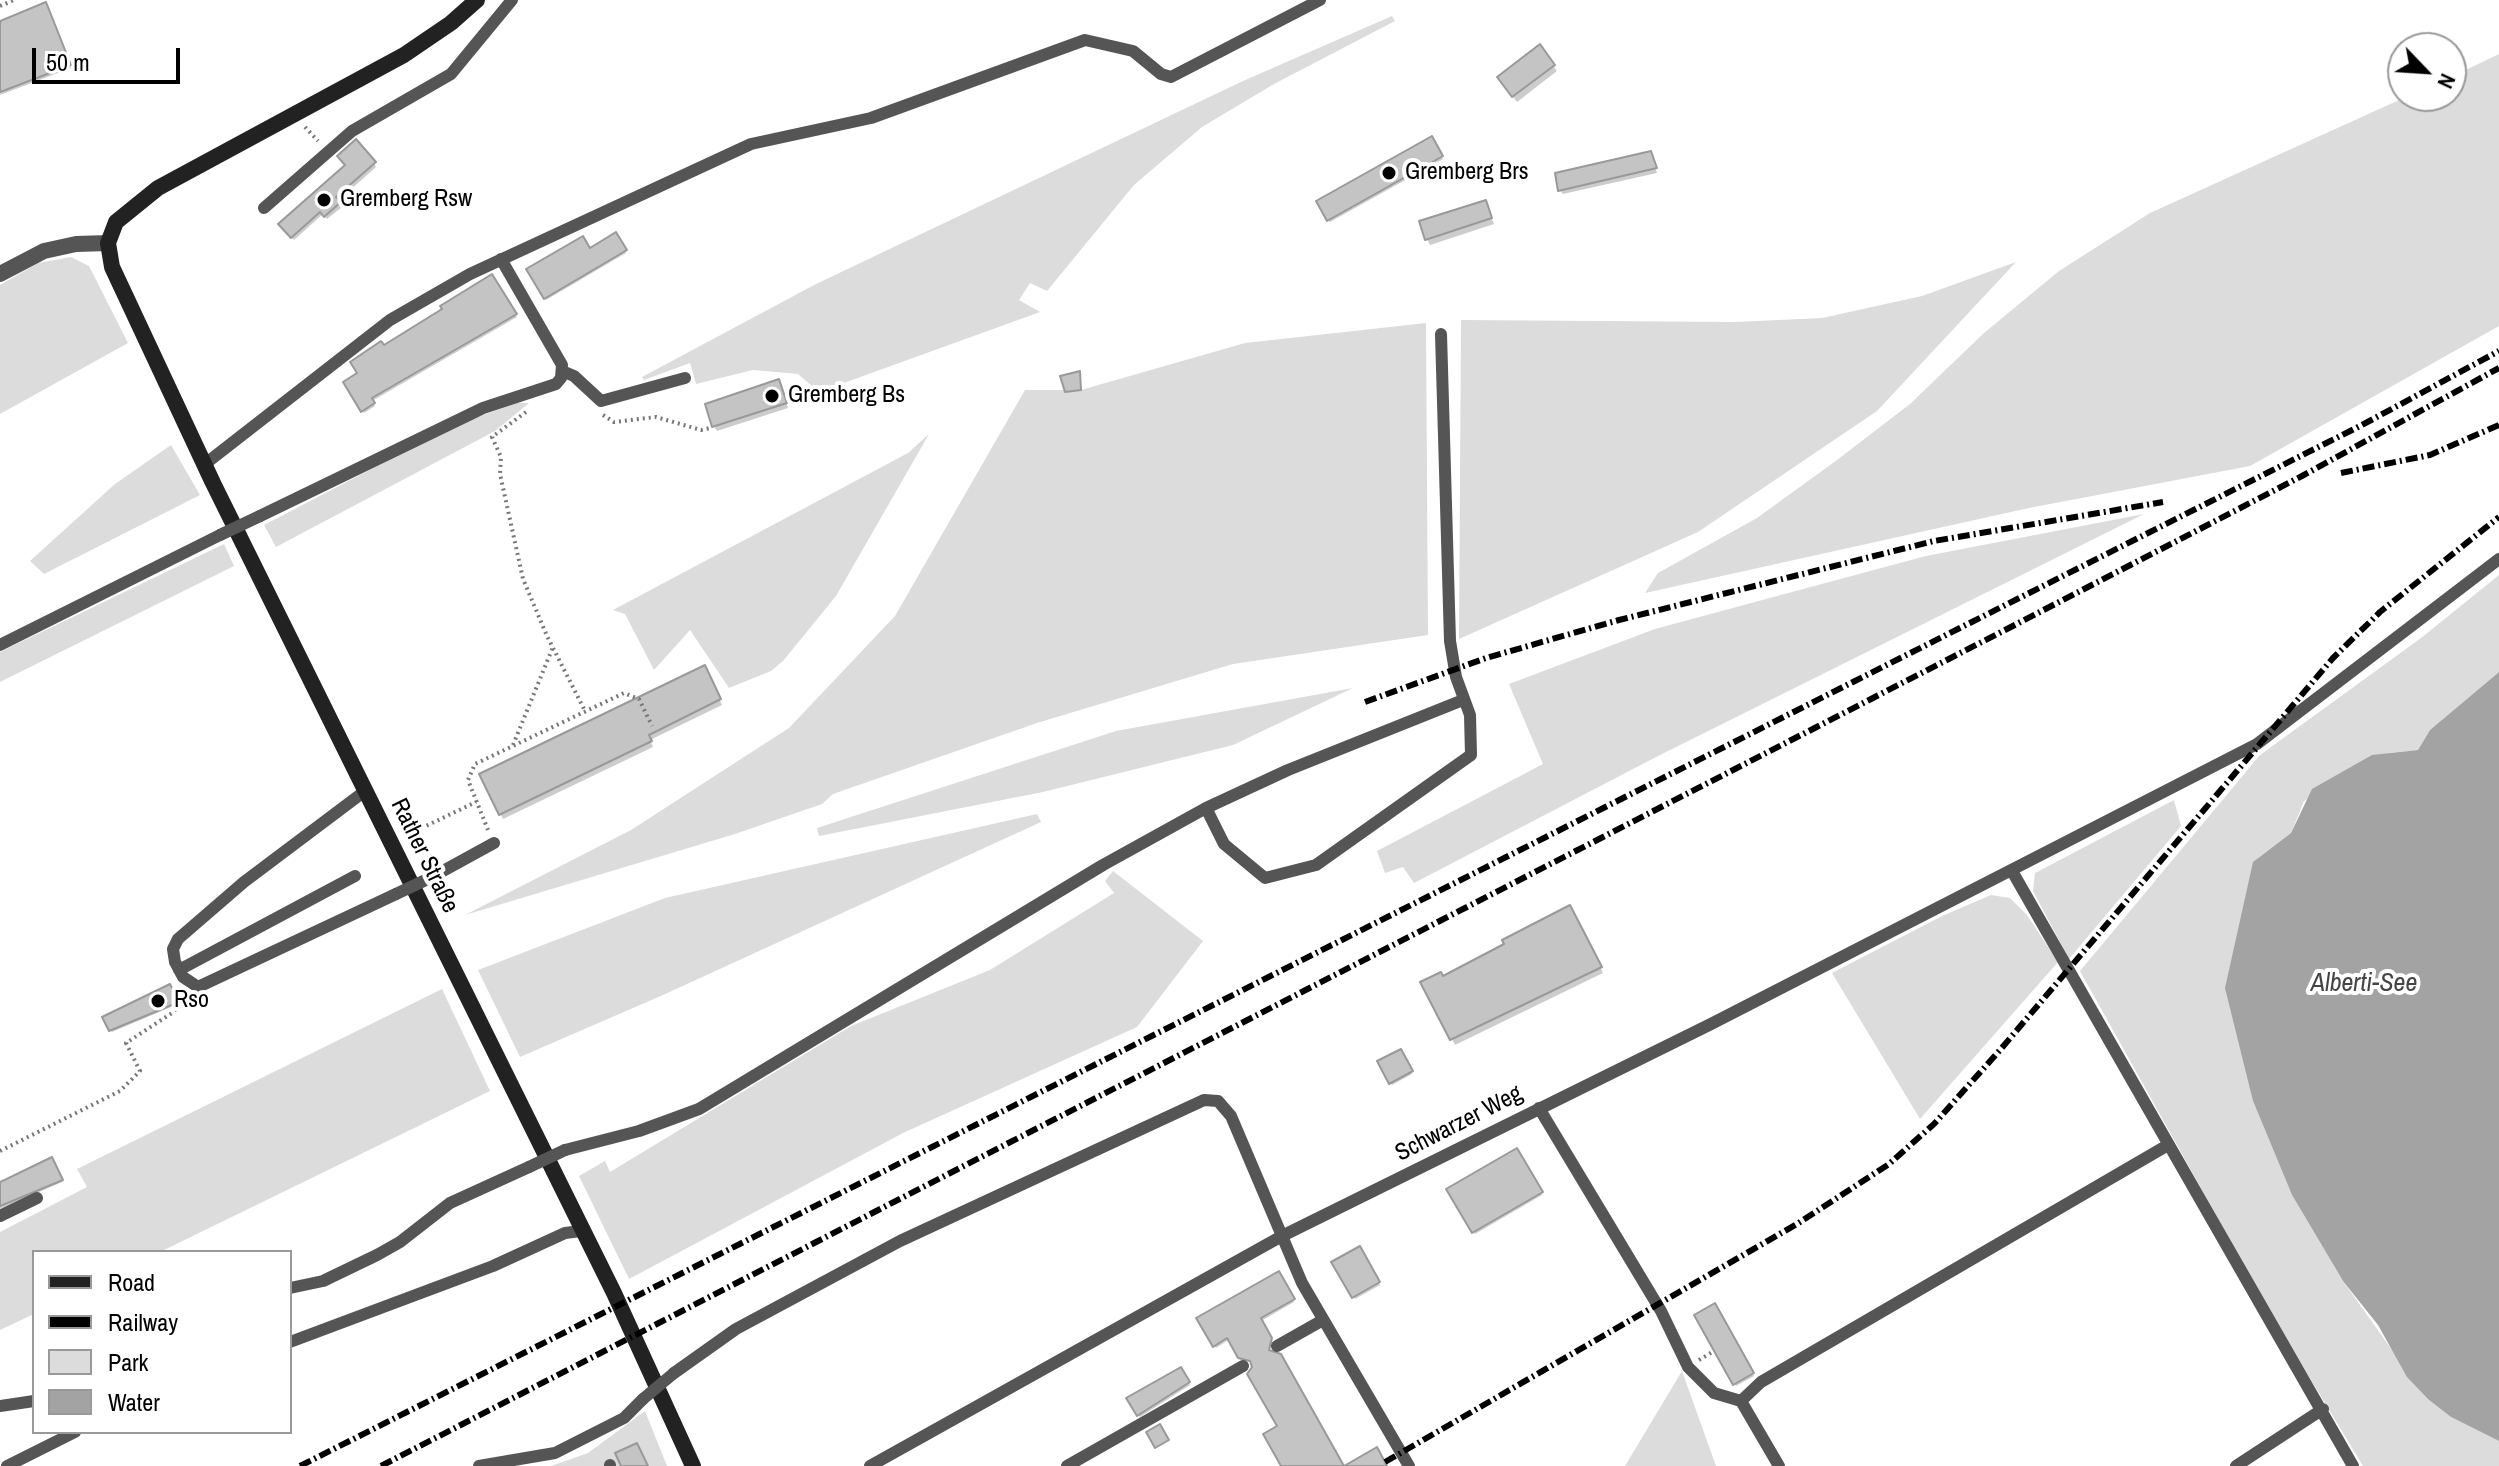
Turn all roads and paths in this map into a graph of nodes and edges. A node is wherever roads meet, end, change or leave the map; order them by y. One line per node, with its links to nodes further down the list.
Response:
1 (14, 0): 5 (path)
2 (477, 0): 9 (street)
3 (512, 0): 8 (lane)
4 (1320, 0): 10 (lane)
5 (0, 6)
6 (304, 126): 7 (path)
7 (318, 141)
8 (264, 208)
9 (108, 243): 11 (street); 18 (street, Rather Straße)
10 (501, 259): 13 (lane); 18 (lane)
11 (0, 274)
12 (1441, 334): 22 (lane)
13 (562, 371): 15 (lane); 20 (lane, bridge)
14 (685, 378): 15 (lane)
15 (601, 401): 17 (path)
16 (534, 404): 21 (path)
17 (710, 428)
18 (205, 464): 26 (street, Rather Straße)
19 (2499, 559): 31 (lane, Schwarzer Weg)
20 (0, 645)
21 (553, 647): 23 (path); 25 (path)
22 (1463, 700): 28 (lane); 28 (lane)
23 (585, 711): 24 (path); 25 (path)
24 (652, 726)
25 (512, 746): 27 (path)
26 (365, 791): 33 (lane); 40 (street, Rather Straße)
27 (476, 802): 29 (path); 30 (path)
28 (1206, 808): 42 (lane, bridge)
29 (414, 832)
30 (494, 843): 34 (lane, bridge)
31 (2012, 871): 35 (lane, Schwarzer Weg); 36 (lane)
32 (355, 876): 33 (lane)
33 (179, 970): 34 (lane)
34 (198, 987): 37 (path)
35 (1539, 1108): 41 (lane, Schwarzer Weg); 48 (lane)
36 (2168, 1145): 48 (lane); 50 (lane)
37 (0, 1151)
38 (37, 1198): 39 (lane)
39 (0, 1216)
40 (581, 1231): 44 (lane); 54 (street, Rather Straße)
41 (1282, 1236): 43 (lane); 53 (lane, bridge); 55 (lane, Schwarzer Weg)
42 (292, 1288)
43 (1323, 1320): 45 (lane); 57 (lane)
44 (292, 1341)
45 (1277, 1346)
46 (1243, 1366): 56 (lane)
47 (32, 1401): 49 (lane)
48 (1741, 1401): 58 (lane)
49 (0, 1406)
50 (2323, 1409): 59 (lane); 60 (lane)
51 (71, 1434): 52 (lane)
52 (7, 1466)
53 (479, 1466)
54 (693, 1466)
55 (870, 1466)
56 (1067, 1466)
57 (1409, 1466)
58 (1779, 1466)
59 (2236, 1466)
60 (2353, 1466)

